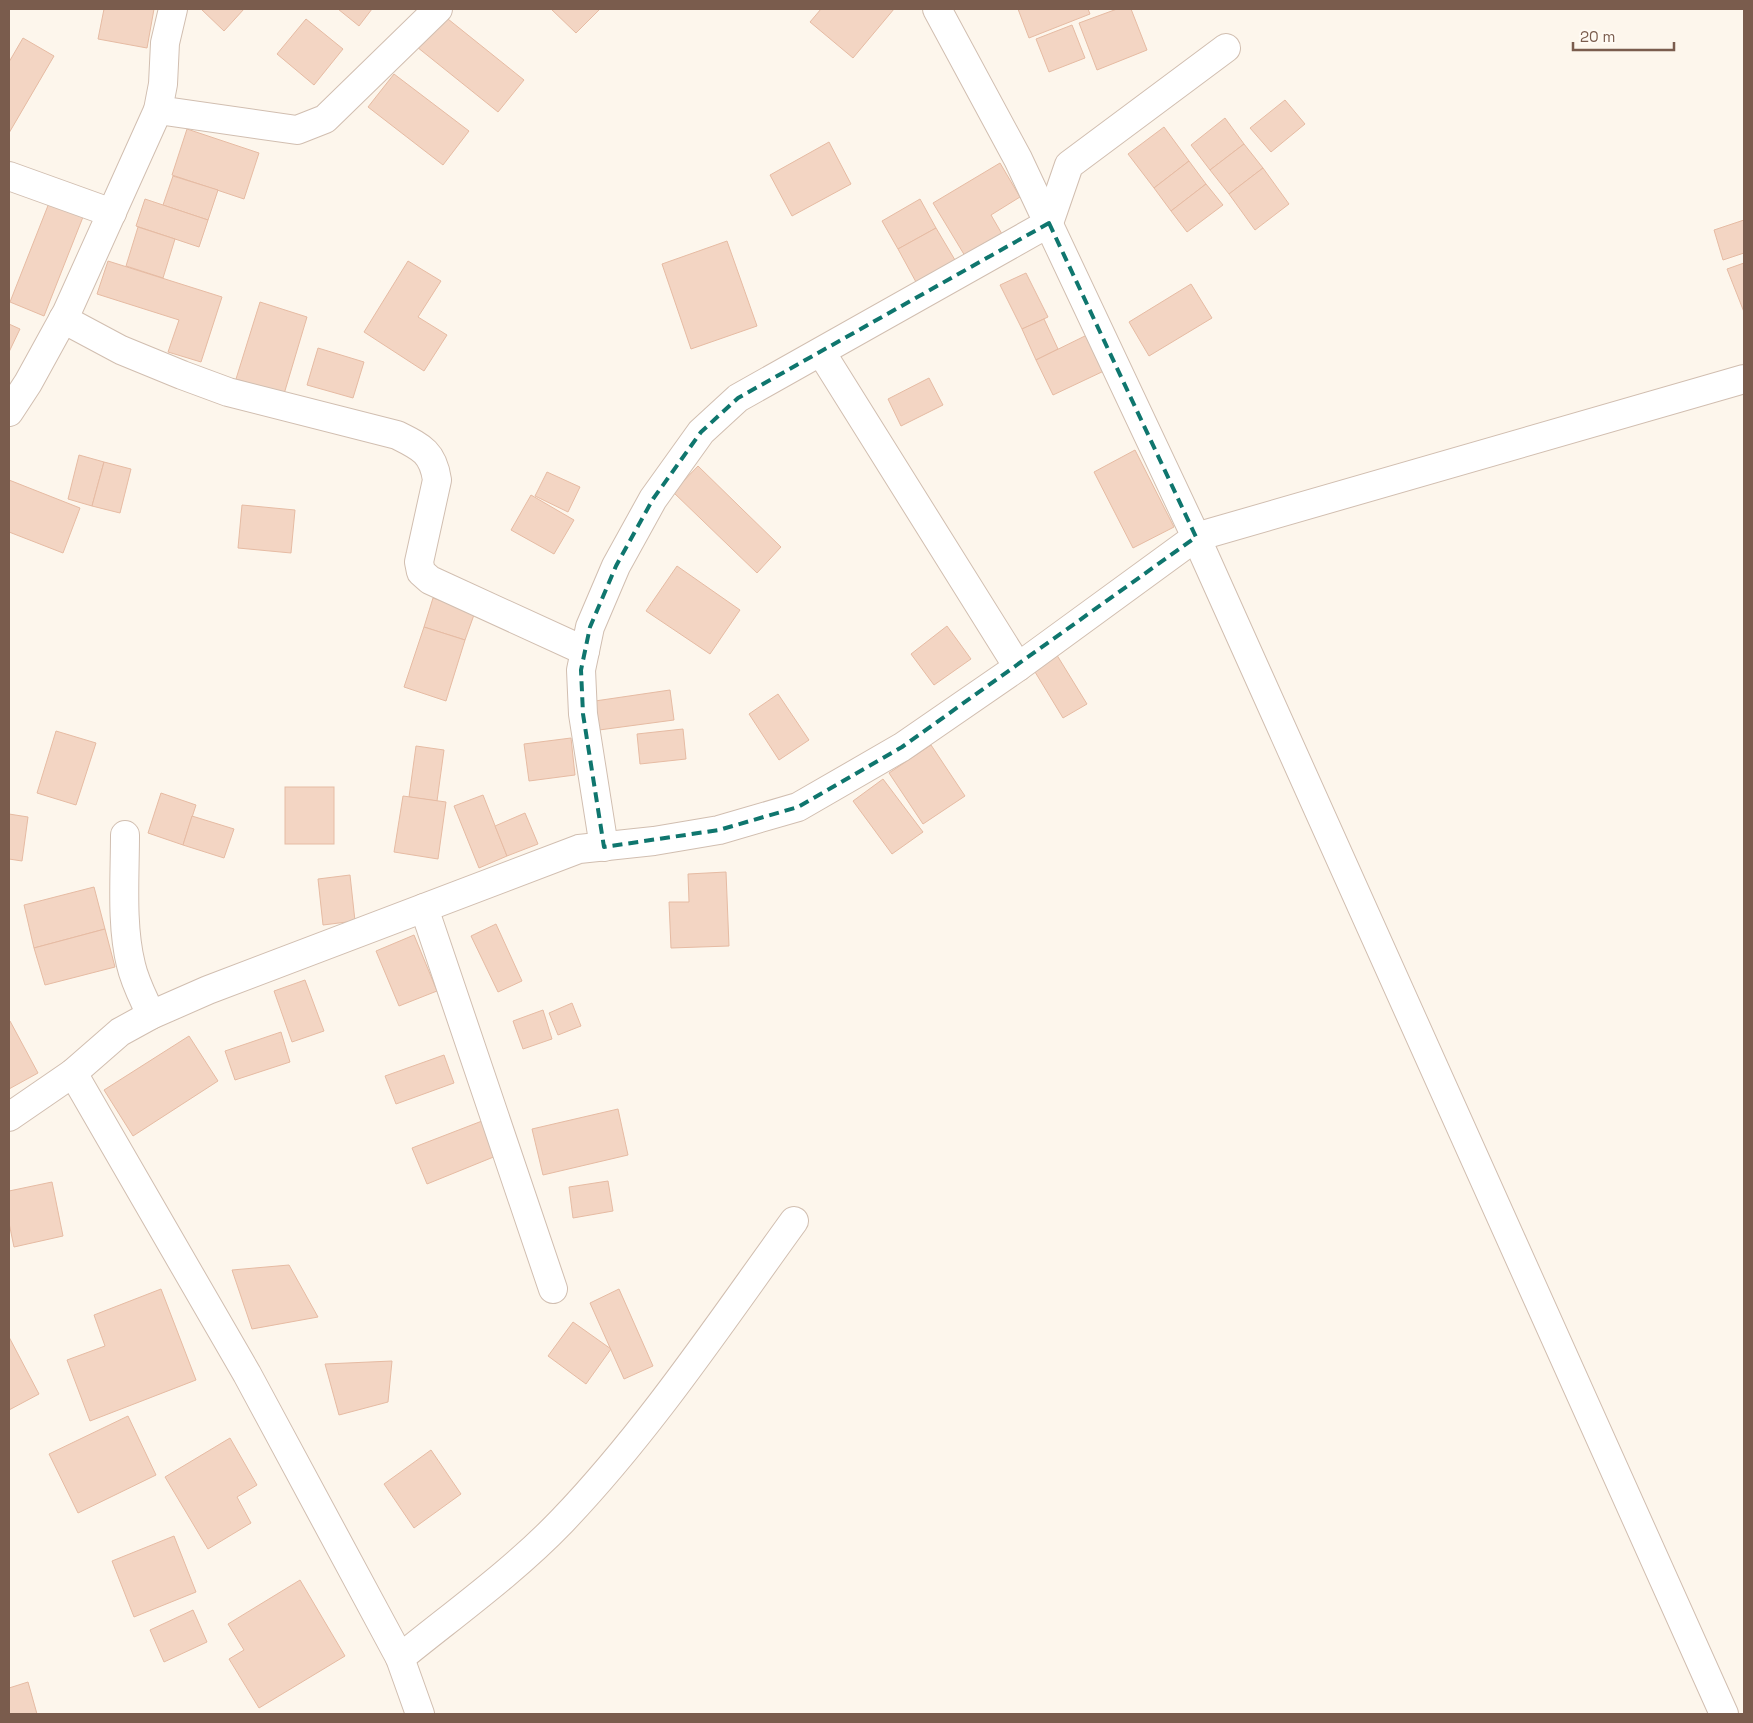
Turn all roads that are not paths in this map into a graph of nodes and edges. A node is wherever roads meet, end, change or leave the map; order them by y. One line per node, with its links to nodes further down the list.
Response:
1 (173, 9): 5 (street)
2 (438, 9): 5 (street)
3 (937, 9): 8 (street)
4 (1226, 48): 8 (street)
5 (158, 110): 7 (street)
6 (9, 176): 7 (street)
7 (112, 213): 9 (street)
8 (1049, 223): 10 (street); 13 (street)
9 (63, 319): 12 (street); 14 (street)
10 (821, 352): 14 (street); 15 (street)
11 (1744, 379): 13 (street)
12 (9, 412)
13 (1196, 537): 15 (street); 26 (street)
14 (585, 652): 17 (street)
15 (1018, 667): 17 (street)
16 (125, 835): 19 (street)
17 (604, 847): 18 (street)
18 (424, 908): 19 (street); 23 (street)
19 (151, 1015): 20 (street)
20 (73, 1074): 21 (street); 24 (street)
21 (9, 1117)
22 (794, 1221): 24 (street)
23 (553, 1289)
24 (400, 1658): 25 (street)
25 (420, 1714)
26 (1724, 1714)

